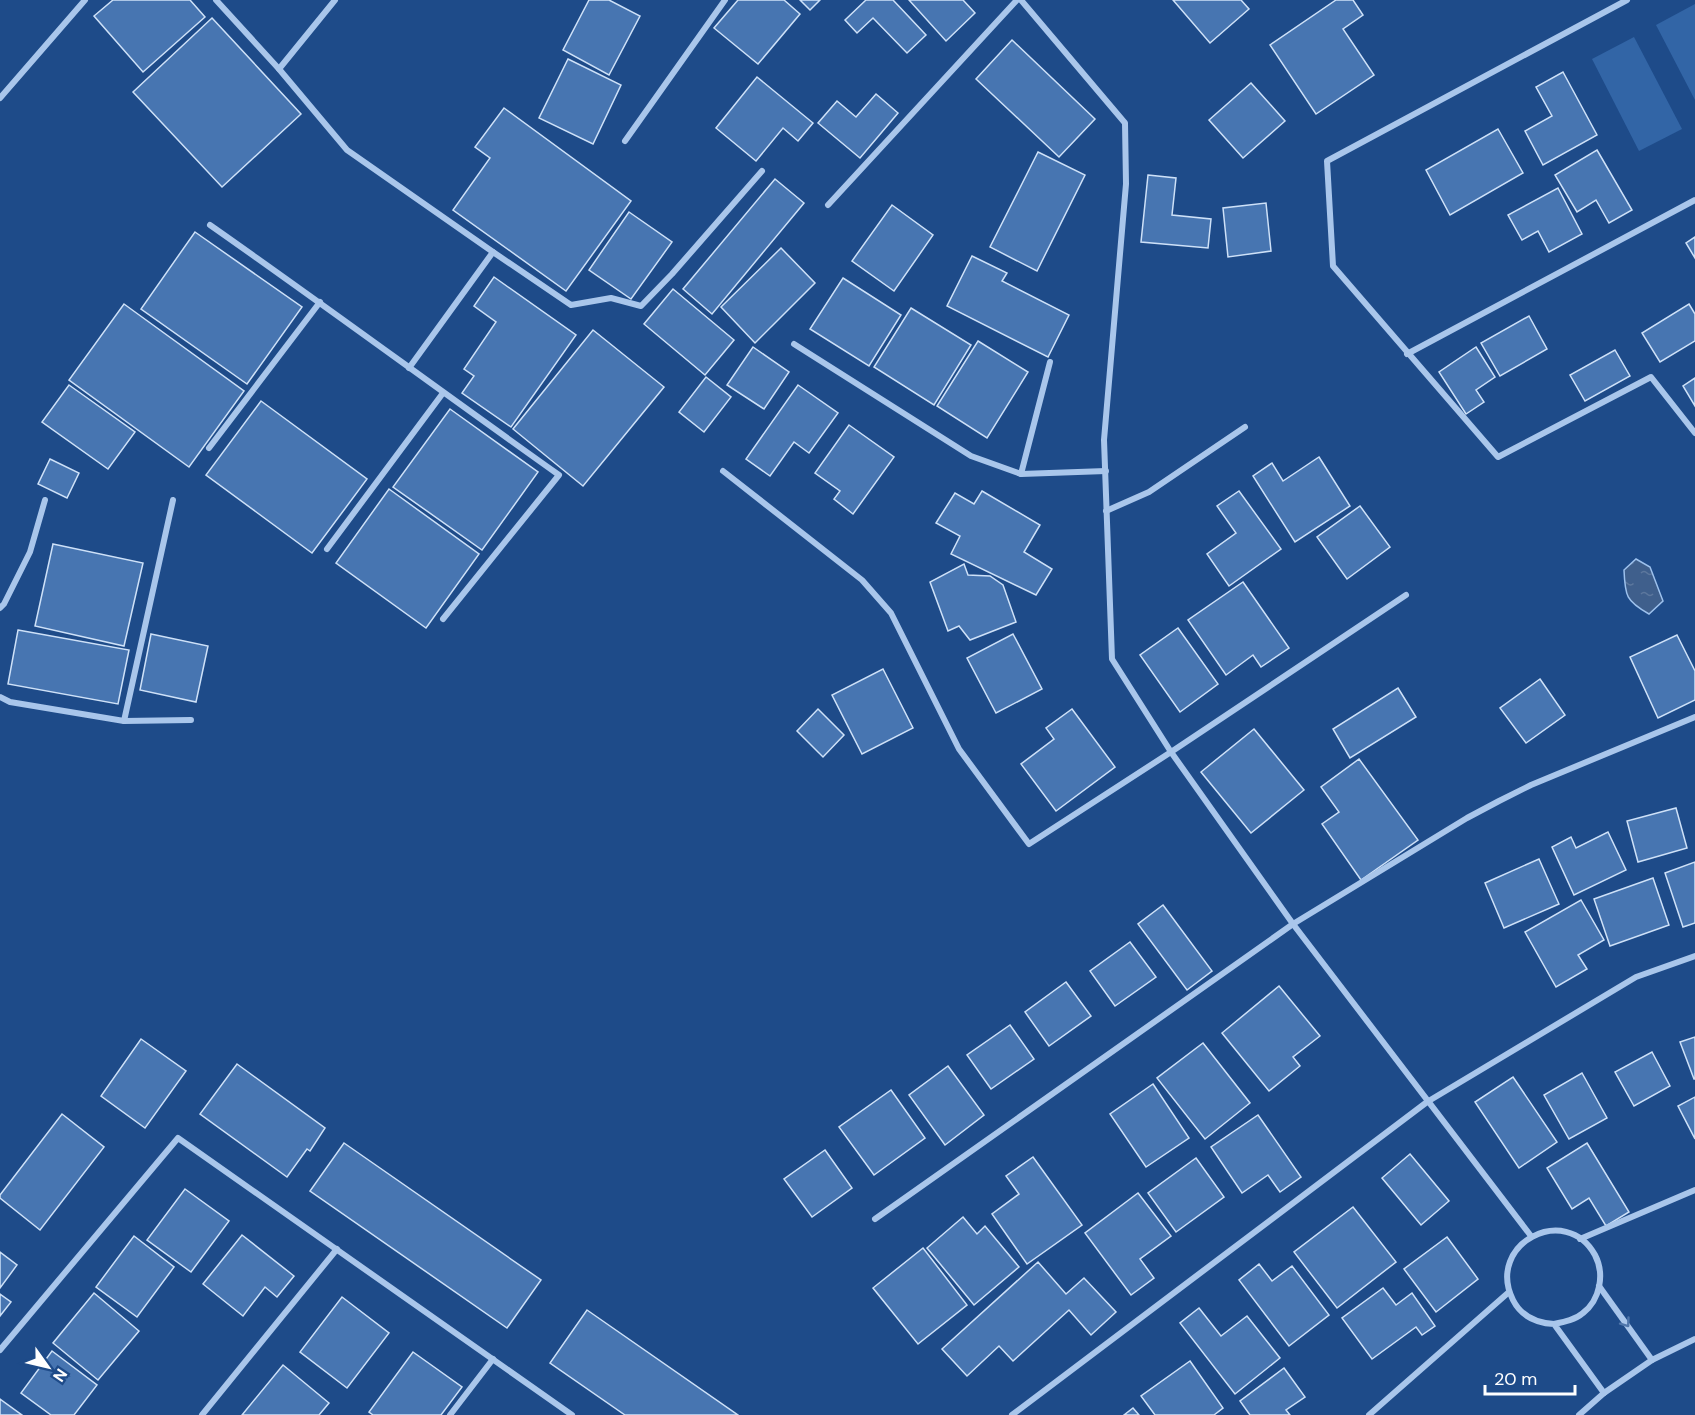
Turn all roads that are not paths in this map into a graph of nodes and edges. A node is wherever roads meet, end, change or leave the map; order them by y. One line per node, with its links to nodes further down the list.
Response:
1 (85, 0): 8 (street)
2 (216, 0): 7 (street)
3 (335, 0): 7 (street)
4 (725, 0): 9 (street)
5 (1019, 0): 12 (street); 25 (street)
6 (1627, 0): 17 (street)
7 (279, 69): 14 (street)
8 (0, 98)
9 (625, 141)
10 (762, 171): 14 (street)
11 (1695, 200): 17 (street)
12 (828, 205)
13 (210, 225): 15 (street)
14 (493, 252): 19 (street)
15 (320, 302): 19 (street); 23 (street)
16 (794, 344): 26 (street)
17 (1407, 354): 22 (street)
18 (1050, 362): 26 (street)
19 (409, 368): 20 (street)
20 (443, 393): 30 (street); 33 (street)
21 (1245, 427): 29 (street)
22 (1695, 433)
23 (209, 448)
24 (723, 471): 38 (street)
25 (1106, 471): 26 (street); 29 (street)
26 (1021, 474)
27 (45, 500): 32 (street)
28 (173, 500): 37 (street)
29 (1106, 511): 38 (street)
30 (327, 549)
31 (1406, 595): 38 (street)
32 (0, 608)
33 (443, 619)
34 (0, 697): 37 (street)
35 (1695, 717): 39 (street)
36 (191, 720): 37 (street)
37 (124, 721)
38 (1171, 752): 39 (street)
39 (1293, 924): 41 (street); 43 (street)
40 (1695, 956): 41 (street)
41 (1427, 1102): 44 (street); 58 (street)
42 (1695, 1190): 45 (street)
43 (875, 1219)
44 (1531, 1236): 45 (street); 48 (street)
45 (1580, 1239): 47 (street)
46 (337, 1249): 51 (street); 52 (street); 55 (street)
47 (1599, 1286): 49 (street); 53 (street, one-way to 53)
48 (1509, 1292): 49 (street); 59 (street)
49 (1554, 1324): 54 (street)
50 (1695, 1339): 53 (street)
51 (0, 1350)
52 (493, 1359): 56 (street); 57 (street)
53 (1652, 1360): 54 (street)
54 (1604, 1394): 60 (street)
55 (201, 1415)
56 (450, 1415)
57 (572, 1415)
58 (1012, 1415)
59 (1369, 1415)
60 (1579, 1415)

